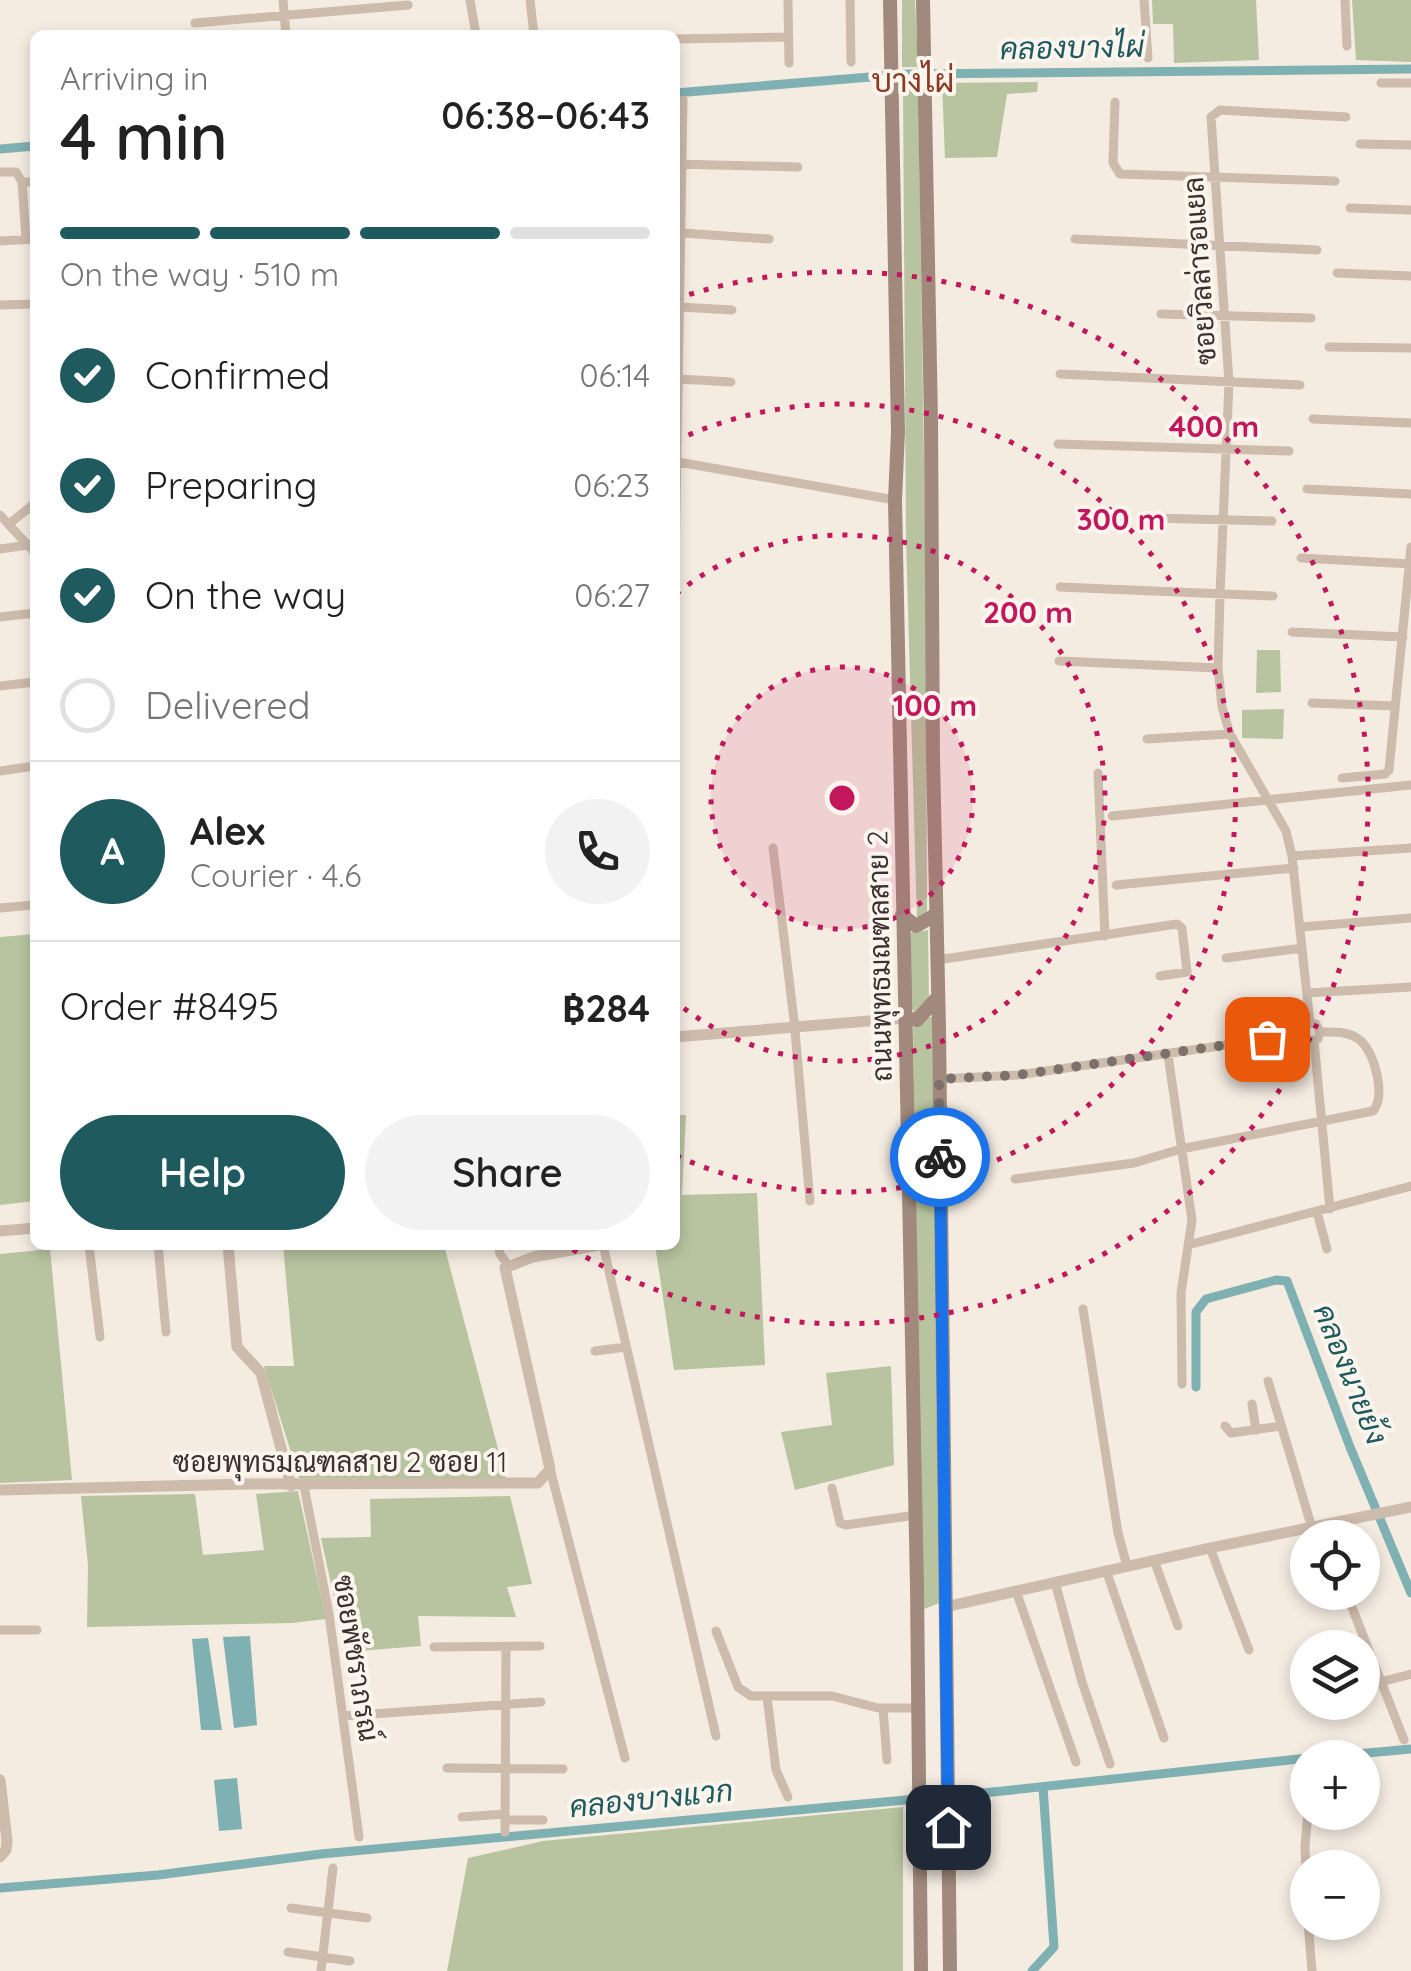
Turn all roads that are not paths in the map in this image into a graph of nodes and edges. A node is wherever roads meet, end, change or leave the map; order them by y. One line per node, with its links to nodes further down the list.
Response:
1 (283, 0): 11 (street)
2 (470, 0): 14 (street)
3 (530, 0): 15 (street)
4 (788, 0): 16 (street)
5 (850, 0): 20 (street)
6 (890, 0): 71 (main road, ถนนพุทธมณฑลสาย 2)
7 (923, 0): 113 (main road, ถนนพุทธมณฑลสาย 2)
8 (1144, 0): 19 (street)
9 (1345, 0): 18 (street)
10 (408, 5): 11 (street)
11 (284, 14): 12 (street); 13 (street)
12 (195, 23)
13 (286, 30)
14 (475, 30)
15 (533, 30)
16 (788, 38): 17 (street); 21 (street)
17 (680, 40)
18 (1347, 46)
19 (1148, 58)
20 (851, 62)
21 (789, 63)
22 (1411, 83): 23 (street)
23 (1381, 84)
24 (683, 100): 27 (street)
25 (1116, 102): 33 (street)
26 (1346, 117): 33 (street, ซอยวิลล่ารอแยล)
27 (680, 138)
28 (1360, 144): 29 (street)
29 (1411, 145)
30 (680, 164): 31 (street)
31 (798, 167)
32 (0, 172): 35 (street)
33 (1214, 177): 34 (street); 45 (street, ซอยวิลล่ารอแยล)
34 (1335, 181)
35 (22, 182): 36 (street); 41 (street)
36 (30, 182)
37 (680, 192): 40 (street)
38 (1350, 208): 39 (street)
39 (1411, 210)
40 (683, 233): 42 (street); 51 (street)
41 (30, 239): 44 (street)
42 (768, 239)
43 (1074, 239): 45 (street)
44 (0, 242)
45 (1220, 246): 46 (street); 54 (street, ซอยวิลล่ารอแยล)
46 (1317, 250)
47 (1338, 273): 48 (street)
48 (1411, 276)
49 (30, 304): 50 (street)
50 (0, 305)
51 (680, 306): 52 (street)
52 (732, 310)
53 (1161, 314): 54 (street)
54 (1225, 314): 55 (street); 61 (street, ซอยวิลล่ารอแยล)
55 (1311, 318)
56 (1329, 347): 57 (street)
57 (1411, 348)
58 (1060, 374): 61 (street)
59 (680, 379): 60 (street)
60 (731, 382)
61 (1230, 382): 62 (street); 66 (street, ซอยวิลล่ารอแยล)
62 (1300, 385)
63 (1313, 419): 64 (street)
64 (1411, 424)
65 (1058, 444): 66 (street)
66 (1226, 450): 67 (street); 75 (street, ซอยวิลล่ารอแยล)
67 (1289, 451)
68 (680, 463): 71 (street)
69 (1307, 489): 70 (street)
70 (1411, 494)
71 (895, 500): 112 (main road, ถนนพุทธมณฑลสาย 2)
72 (30, 507): 77 (street)
73 (0, 515): 77 (street)
74 (1150, 518): 75 (street)
75 (1223, 519): 76 (street); 85 (street, ซอยวิลล่ารอแยล)
76 (1272, 521)
77 (9, 524): 78 (street)
78 (30, 543)
79 (30, 544): 81 (street)
80 (1411, 547): 83 (street)
81 (0, 549)
82 (1301, 558): 83 (street)
83 (1410, 564): 90 (street)
84 (1060, 587): 85 (street)
85 (1220, 594): 86 (street); 92 (street, ซอยวิลล่ารอแยล)
86 (1273, 596)
87 (30, 614): 88 (street)
88 (0, 617)
89 (1292, 632): 90 (street)
90 (1403, 636): 96 (street)
91 (1059, 661): 92 (street)
92 (1218, 668): 97 (street, ซอยวิลล่ารอแยล)
93 (30, 683): 94 (street)
94 (0, 686)
95 (1312, 703): 96 (street)
96 (1395, 706): 102 (street)
97 (1230, 734): 98 (street); 104 (street, ซอยวิลล่ารอแยล)
98 (1147, 738)
99 (30, 767): 100 (street)
100 (0, 772)
101 (1098, 773): 116 (street)
102 (1342, 778)
103 (1411, 785): 104 (street)
104 (1270, 800): 105 (street); 108 (street, ซอยวิลล่ารอแยล)
105 (1112, 816)
106 (773, 848): 126 (street)
107 (1411, 848): 108 (street)
108 (1293, 862): 109 (street); 115 (street, ซอยวิลล่ารอแยล)
109 (1116, 885)
110 (30, 905): 111 (street)
111 (0, 908)
112 (902, 915): 113 (main road); 124 (main road, ถนนพุทธมณฑลสาย 2)
113 (935, 915): 119 (main road, ถนนพุทธมณฑลสาย 2)
114 (1411, 918): 115 (street)
115 (1301, 927): 117 (street, ซอยวิลล่ารอแยล)
116 (1105, 936): 119 (street); 120 (street)
117 (1302, 948): 118 (street); 122 (street, ซอยวิลล่ารอแยล)
118 (1226, 958)
119 (937, 960): 123 (main road, ถนนพุทธมณฑลสาย 2)
120 (1160, 976)
121 (1411, 987): 122 (street)
122 (1307, 993): 125 (street, ซอยวิลล่ารอแยล)
123 (938, 998): 124 (main road); 132 (main road, ถนนพุทธมณฑลสาย 2)
124 (905, 1018): 126 (street); 167 (main road, ถนนพุทธมณฑลสาย 2)
125 (1310, 1023): 127 (street); 128 (street)
126 (794, 1026): 129 (street); 137 (street)
127 (1320, 1032): 130 (street); 133 (street)
128 (1302, 1034): 130 (street); 131 (street)
129 (680, 1037)
130 (1314, 1041): 133 (street)
131 (1168, 1055): 132 (street); 134 (street)
132 (939, 1079): 177 (main road, ถนนพุทธมณฑลสาย 2)
133 (1321, 1123): 134 (street); 138 (street)
134 (1181, 1149): 135 (street); 142 (street)
135 (1015, 1179)
136 (1411, 1186): 138 (street)
137 (810, 1201)
138 (1330, 1209): 139 (street)
139 (1317, 1212): 142 (street); 143 (street)
140 (30, 1229): 141 (street)
141 (0, 1232)
142 (1188, 1245): 157 (street)
143 (1327, 1249)
144 (90, 1250): 153 (street)
145 (158, 1250): 152 (street)
146 (228, 1250): 163 (street)
147 (499, 1250): 150 (street)
148 (570, 1250): 150 (street)
149 (602, 1250): 154 (street)
150 (509, 1266): 162 (street, ซอยพุทธมณฑลสาย 2 ซอย 11)
151 (1083, 1309): 173 (street)
152 (166, 1332)
153 (100, 1337)
154 (626, 1346): 155 (street); 196 (street)
155 (595, 1351)
156 (1268, 1382): 160 (street)
157 (1182, 1384)
158 (1252, 1404): 161 (street)
159 (1225, 1426): 161 (street)
160 (1281, 1426): 161 (street); 168 (street)
161 (1256, 1430)
162 (550, 1469): 163 (street, ซอยพุทธมณฑลสาย 2 ซอย 11); 199 (street)
163 (298, 1486): 165 (street, ซอยพุทธมณฑลสาย 2 ซอย 11); 195 (street, ซอยพัชราภรณ์)
164 (832, 1488): 167 (street)
165 (0, 1490)
166 (1411, 1507): 169 (street)
167 (916, 1515): 182 (main road, ถนนพุทธมณฑลสาย 2)
168 (1316, 1520)
169 (1356, 1520)
170 (1290, 1535): 171 (street)
171 (1210, 1548): 172 (street); 186 (street)
172 (1154, 1560): 173 (street); 178 (street)
173 (1126, 1566): 174 (street)
174 (1106, 1570): 175 (street); 197 (street)
175 (1055, 1582): 176 (street); 202 (street)
176 (1016, 1590): 177 (street); 201 (street)
177 (944, 1607): 182 (main road); 193 (main road, ถนนพุทธมณฑลสาย 2)
178 (1178, 1626)
179 (0, 1630): 180 (street)
180 (37, 1630)
181 (716, 1631): 189 (street)
182 (918, 1633): 192 (main road, ถนนพุทธมณฑลสาย 2)
183 (540, 1646): 185 (street)
184 (434, 1647): 185 (street)
185 (506, 1647): 191 (street)
186 (1249, 1650)
187 (1411, 1674): 188 (street)
188 (1380, 1682): 198 (street)
189 (767, 1697): 194 (street); 207 (street)
190 (541, 1702): 191 (street)
191 (505, 1705): 195 (street); 204 (street)
192 (917, 1706): 193 (main road); 194 (street); 222 (main road, ถนนพุทธมณฑลสาย 2)
193 (945, 1706): 223 (main road, ถนนพุทธมณฑลสาย 2)
194 (883, 1708): 200 (street)
195 (344, 1716): 211 (street, ซอยพัชราภรณ์)
196 (716, 1736)
197 (1164, 1738)
198 (1404, 1740)
199 (625, 1758)
200 (888, 1760)
201 (1076, 1762)
202 (1110, 1764)
203 (447, 1768): 204 (street)
204 (505, 1769): 205 (street); 210 (street)
205 (563, 1769)
206 (0, 1780): 212 (street)
207 (788, 1797)
208 (462, 1817): 210 (street)
209 (543, 1820): 210 (street)
210 (505, 1822)
211 (359, 1837)
212 (0, 1857)
213 (332, 1868): 215 (street)
214 (292, 1908): 215 (street)
215 (328, 1912): 216 (street); 219 (street)
216 (367, 1918)
217 (1310, 1940): 224 (street)
218 (288, 1952): 219 (street)
219 (322, 1958): 220 (street); 221 (street)
220 (350, 1961)
221 (321, 1971)
222 (921, 1971)
223 (950, 1971)
224 (1312, 1971)

